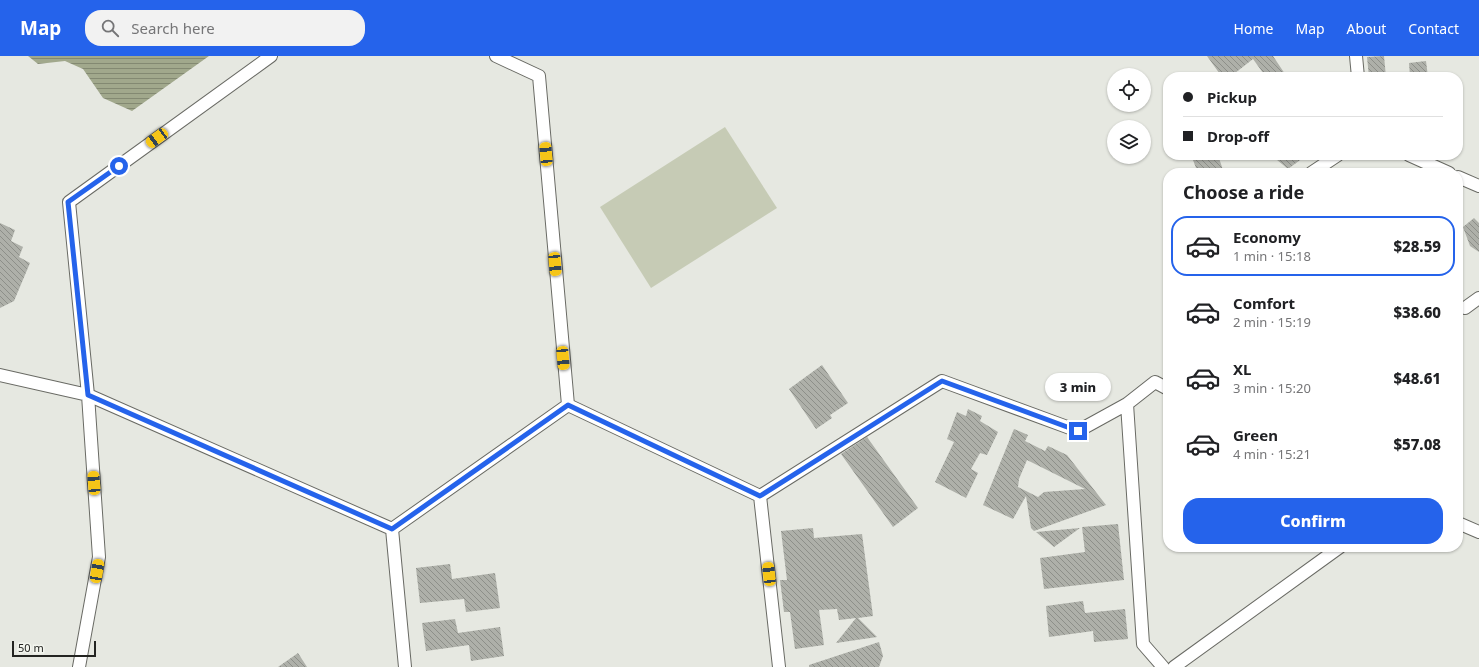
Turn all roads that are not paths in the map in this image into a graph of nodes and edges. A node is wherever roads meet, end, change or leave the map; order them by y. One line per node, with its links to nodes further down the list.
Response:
1 (271, 56): 15 (street)
2 (496, 56): 17 (street)
3 (1356, 56): 4 (street)
4 (1358, 72)
5 (1330, 160): 7 (street)
6 (1420, 160): 8 (street)
7 (1318, 168)
8 (1439, 168)
9 (1463, 179): 10 (street)
10 (1479, 186)
11 (1479, 298): 12 (street)
12 (1465, 308)
13 (0, 375): 15 (street)
14 (1163, 386): 16 (street)
15 (88, 395): 20 (street); 23 (street)
16 (1127, 404): 18 (street); 26 (street)
17 (568, 405): 18 (street); 20 (street)
18 (760, 496): 25 (street)
19 (1463, 525): 21 (street)
20 (392, 529): 24 (street)
21 (1479, 532)
22 (1333, 552): 27 (street)
23 (79, 667)
24 (405, 667)
25 (779, 667)
26 (1163, 667)
27 (1174, 667)

